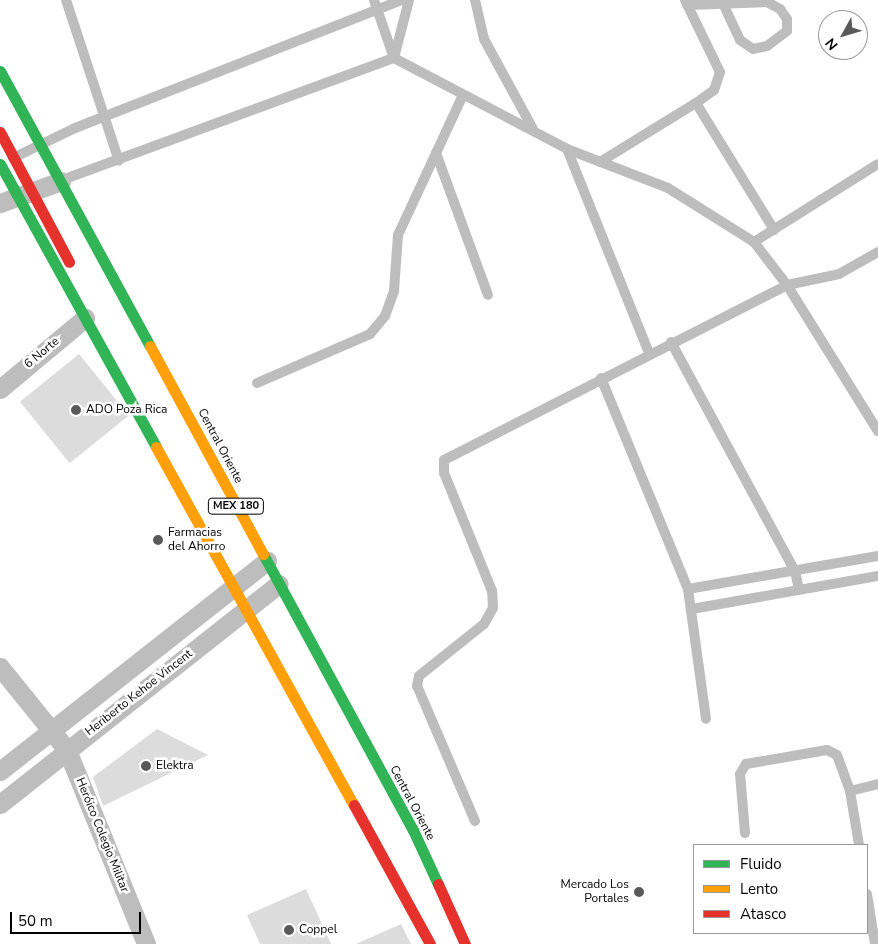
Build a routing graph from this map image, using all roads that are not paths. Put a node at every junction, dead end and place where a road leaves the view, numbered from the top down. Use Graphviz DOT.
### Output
graph roads {
  1 [pos="66,0"];
  2 [pos="374,0"];
  3 [pos="401,0"];
  4 [pos="409,0"];
  5 [pos="475,0"];
  6 [pos="686,2"];
  7 [pos="723,4"];
  8 [pos="378,10"];
  9 [pos="394,58"];
  10 [pos="0,71"];
  11 [pos="0,95"];
  12 [pos="462,97"];
  13 [pos="696,103"];
  14 [pos="104,118"];
  15 [pos="533,129"];
  16 [pos="0,132"];
  17 [pos="40,145"];
  18 [pos="567,149"];
  19 [pos="436,153"];
  20 [pos="119,161"];
  21 [pos="600,162"];
  22 [pos="0,164"];
  23 [pos="878,164"];
  24 [pos="61,180"];
  25 [pos="8,199"];
  26 [pos="774,230"];
  27 [pos="754,242"];
  28 [pos="878,252"];
  29 [pos="787,285"];
  30 [pos="488,296"];
  31 [pos="85,318"];
  32 [pos="671,342"];
  33 [pos="649,353"];
  34 [pos="601,378"];
  35 [pos="257,382"];
  36 [pos="0,389"];
  37 [pos="878,430"];
  38 [pos="878,556"];
  39 [pos="267,561"];
  40 [pos="795,570"];
  41 [pos="878,576"];
  42 [pos="279,584"];
  43 [pos="235,586"];
  44 [pos="688,589"];
  45 [pos="799,590"];
  46 [pos="247,608"];
  47 [pos="692,609"];
  48 [pos="0,667"];
  49 [pos="706,719"];
  50 [pos="52,730"];
  51 [pos="67,750"];
  52 [pos="0,772"];
  53 [pos="878,784"];
  54 [pos="850,791"];
  55 [pos="0,804"];
  56 [pos="474,821"];
  57 [pos="744,833"];
  58 [pos="859,844"];
  59 [pos="868,900"];
  60 [pos="146,944"];
  61 [pos="430,944"];
  62 [pos="442,944"];
  63 [pos="465,944"];
  64 [pos="470,944"];
  65 [pos="875,944"];
  1 -- 14 [label="lane"];
  2 -- 8 [label="lane"];
  3 -- 8 [label="lane"];
  4 -- 9 [label="lane"];
  5 -- 15 [label="lane"];
  6 -- 7 [label="lane"];
  6 -- 13 [label="lane"];
  7 -- 7 [label="lane"];
  8 -- 9 [label="lane"];
  8 -- 14 [label="lane"];
  9 -- 12 [label="lane"];
  9 -- 20 [label="lane"];
  10 -- 17 [label="main road, Central Oriente / MEX 180"];
  11 -- 64 [label="main road"];
  12 -- 15 [label="lane"];
  12 -- 19 [label="lane"];
  13 -- 21 [label="lane"];
  13 -- 26 [label="lane"];
  14 -- 17 [label="lane"];
  14 -- 20 [label="lane"];
  15 -- 18 [label="lane"];
  16 -- 62 [label="main road"];
  17 -- 22 [label="lane"];
  17 -- 24 [label="main road, Central Oriente / MEX 180"];
  18 -- 21 [label="lane"];
  18 -- 33 [label="lane"];
  19 -- 30 [label="lane"];
  19 -- 35 [label="lane"];
  20 -- 24 [label="lane"];
  21 -- 27 [label="lane"];
  22 -- 25 [label="main road, MEX 180"];
  23 -- 26 [label="lane"];
  24 -- 25 [label="street"];
  24 -- 39 [label="main road, Central Oriente / MEX 180"];
  25 -- 31 [label="main road, MEX 180"];
  26 -- 27 [label="lane"];
  27 -- 29 [label="lane"];
  28 -- 29 [label="lane"];
  29 -- 32 [label="lane"];
  29 -- 37 [label="lane"];
  31 -- 36 [label="street, 6 Norte"];
  31 -- 43 [label="main road, MEX 180"];
  32 -- 33 [label="lane"];
  32 -- 40 [label="lane"];
  33 -- 34 [label="lane"];
  34 -- 44 [label="lane"];
  34 -- 56 [label="lane"];
  38 -- 40 [label="lane"];
  39 -- 42 [label="main road, Central Oriente / MEX 180"];
  39 -- 43 [label="street, Heriberto Kehoe Vincent"];
  40 -- 44 [label="lane"];
  40 -- 45 [label="lane"];
  41 -- 45 [label="lane"];
  42 -- 46 [label="street, Heriberto Kehoe Vincent"];
  42 -- 63 [label="main road, Central Oriente / MEX 180"];
  43 -- 46 [label="main road, MEX 180"];
  43 -- 50 [label="street, Heriberto Kehoe Vincent"];
  44 -- 47 [label="lane"];
  45 -- 47 [label="lane"];
  46 -- 51 [label="street, Heriberto Kehoe Vincent"];
  46 -- 61 [label="main road, MEX 180"];
  47 -- 49 [label="lane"];
  48 -- 50 [label="street, Heróico Colegio Militar"];
  50 -- 51 [label="street, Heróico Colegio Militar"];
  50 -- 52 [label="street, Heriberto Kehoe Vincent"];
  51 -- 55 [label="street, Heriberto Kehoe Vincent"];
  51 -- 60 [label="street, Heróico Colegio Militar"];
  53 -- 54 [label="lane"];
  54 -- 57 [label="lane"];
  54 -- 58 [label="lane"];
  59 -- 65 [label="lane"];
}
